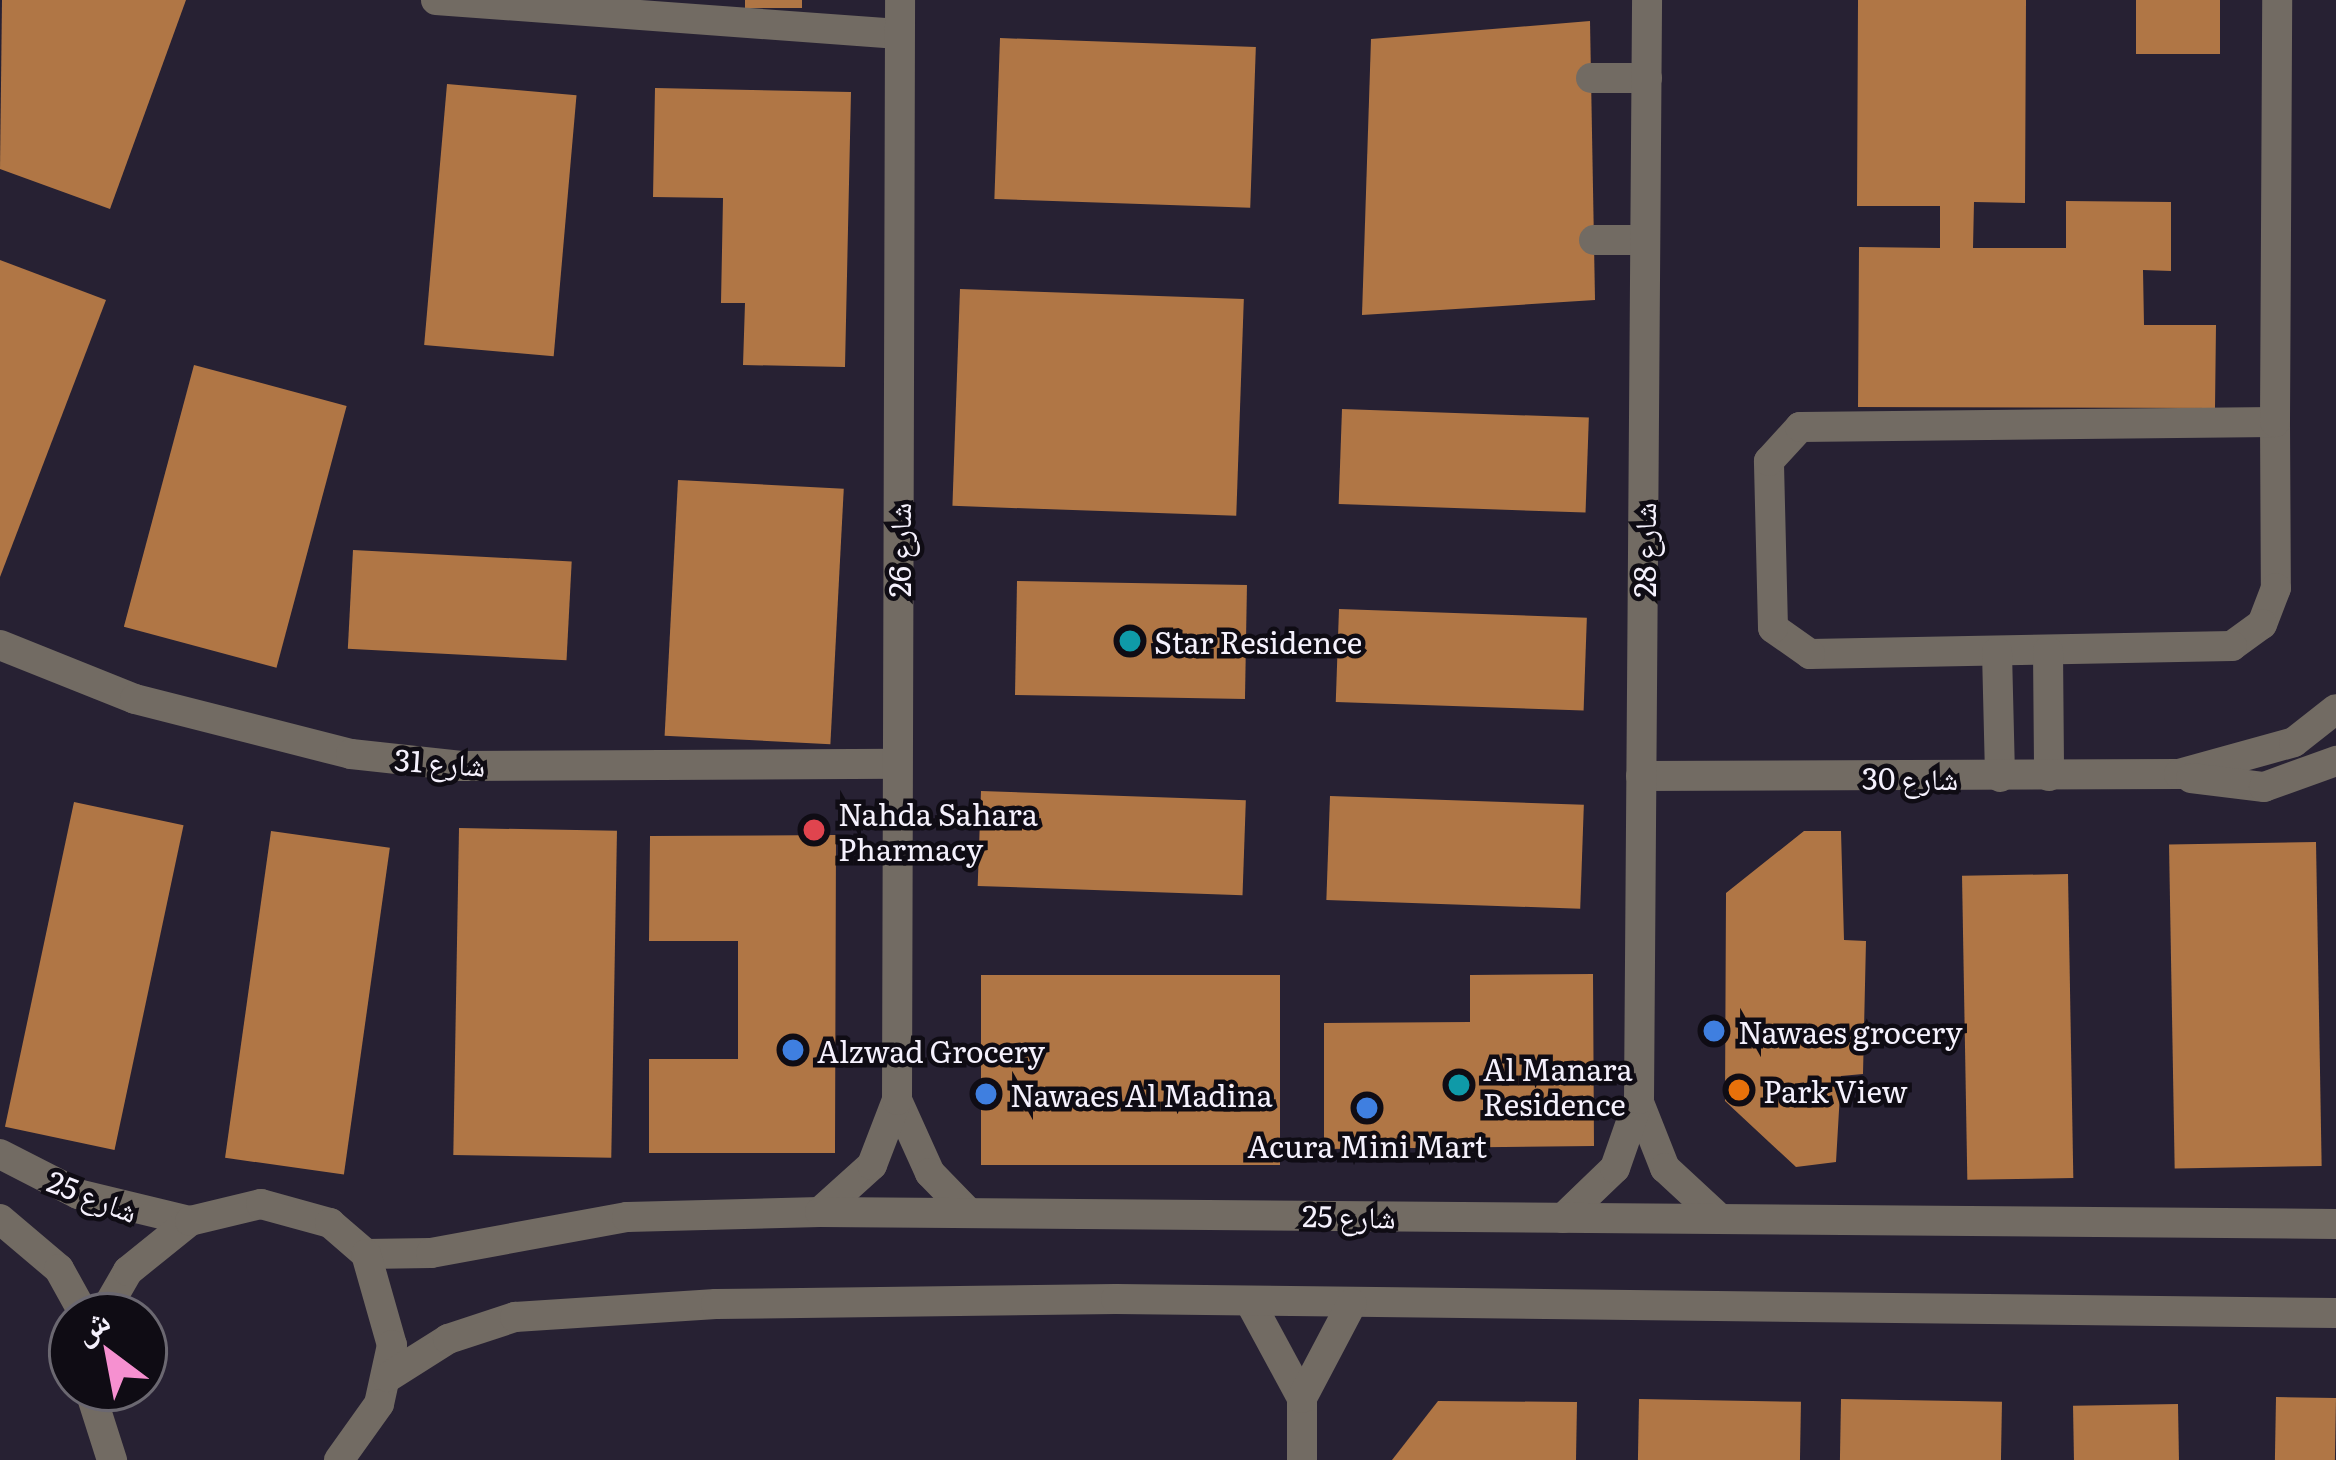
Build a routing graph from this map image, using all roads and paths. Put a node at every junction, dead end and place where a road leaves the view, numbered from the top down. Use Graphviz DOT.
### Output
graph roads {
  1 [pos="436,0"];
  2 [pos="899,0"];
  3 [pos="1647,0"];
  4 [pos="2277,0"];
  5 [pos="899,34"];
  6 [pos="1592,78"];
  7 [pos="1647,78"];
  8 [pos="1594,240"];
  9 [pos="1645,240"];
  10 [pos="2275,422"];
  11 [pos="0,645"];
  12 [pos="2048,651"];
  13 [pos="1997,652"];
  14 [pos="2336,709"];
  15 [pos="2336,761"];
  16 [pos="897,764"];
  17 [pos="2179,774"];
  18 [pos="1641,776"];
  19 [pos="2049,776"];
  20 [pos="2000,777"];
  21 [pos="897,1100"];
  22 [pos="1639,1100"];
  23 [pos="0,1154"];
  24 [pos="967,1211"];
  25 [pos="820,1212"];
  26 [pos="1563,1218"];
  27 [pos="0,1219"];
  28 [pos="1719,1219"];
  29 [pos="190,1221"];
  30 [pos="2336,1224"];
  31 [pos="366,1254"];
  32 [pos="72,1292"];
  33 [pos="118,1292"];
  34 [pos="1250,1302"];
  35 [pos="1352,1304"];
  36 [pos="2336,1313"];
  37 [pos="388,1377"];
  38 [pos="1302,1398"];
  39 [pos="90,1412"];
  40 [pos="94,1412"];
  41 [pos="90,1460"];
  42 [pos="112,1460"];
  43 [pos="339,1460"];
  44 [pos="1302,1460"];
  1 -- 5 [label="street"];
  2 -- 5 [label="street, شارع 26"];
  3 -- 7 [label="street, شارع 28"];
  4 -- 10 [label="street"];
  5 -- 16 [label="street, شارع 26"];
  6 -- 7 [label="street"];
  7 -- 9 [label="street, شارع 28"];
  8 -- 9 [label="street"];
  9 -- 18 [label="street, شارع 28"];
  10 -- 12 [label="street"];
  10 -- 13 [label="street"];
  11 -- 16 [label="street, شارع 31"];
  12 -- 13 [label="street"];
  12 -- 19 [label="street"];
  13 -- 20 [label="street"];
  14 -- 17 [label="street, شارع 30"];
  15 -- 17 [label="street, شارع 30"];
  16 -- 21 [label="street, شارع 26"];
  17 -- 19 [label="street, شارع 30"];
  18 -- 20 [label="street, شارع 30"];
  18 -- 22 [label="street, شارع 28"];
  19 -- 20 [label="street, شارع 30"];
  21 -- 24 [label="street, شارع 26"];
  21 -- 25 [label="street, شارع 26"];
  22 -- 26 [label="street, شارع 28"];
  22 -- 28 [label="street, شارع 28"];
  23 -- 29 [label="street, شارع 25"];
  24 -- 25 [label="street, شارع 25"];
  24 -- 26 [label="street, شارع 25"];
  25 -- 31 [label="street, شارع 25"];
  26 -- 28 [label="street, شارع 25"];
  27 -- 32 [label="street, شارع 25"];
  28 -- 30 [label="street, شارع 25"];
  29 -- 31 [label="street"];
  29 -- 33 [label="street"];
  31 -- 37 [label="street"];
  34 -- 35 [label="street"];
  34 -- 37 [label="street"];
  34 -- 38 [label="street"];
  35 -- 36 [label="street"];
  35 -- 38 [label="street"];
  37 -- 43 [label="street"];
  38 -- 44 [label="street"];
  39 -- 41 [label="street"];
  40 -- 42 [label="street"];
}
